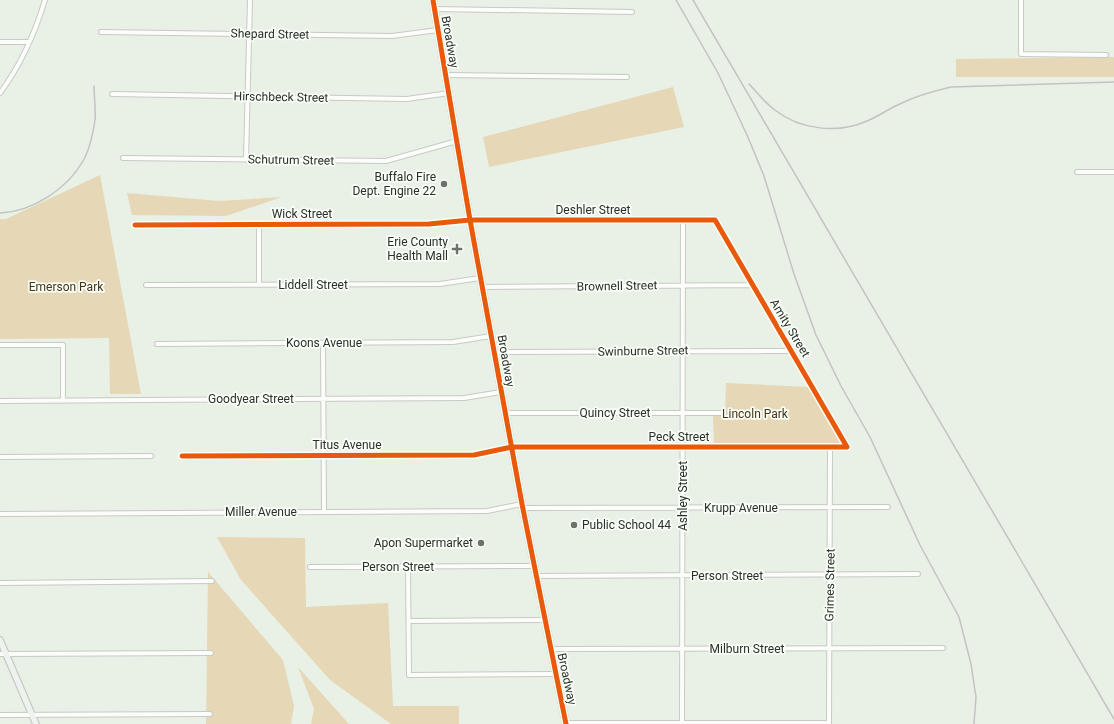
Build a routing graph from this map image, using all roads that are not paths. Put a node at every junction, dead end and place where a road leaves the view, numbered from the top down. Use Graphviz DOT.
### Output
graph roads {
  1 [pos="45,0"];
  2 [pos="250,0"];
  3 [pos="433,0"];
  4 [pos="1021,0"];
  5 [pos="434,9"];
  6 [pos="632,12"];
  7 [pos="438,30"];
  8 [pos="101,32"];
  9 [pos="249,34"];
  10 [pos="0,42"];
  11 [pos="29,42"];
  12 [pos="1106,55"];
  13 [pos="446,75"];
  14 [pos="626,77"];
  15 [pos="0,93"];
  16 [pos="449,93"];
  17 [pos="112,94"];
  18 [pos="248,96"];
  19 [pos="457,141"];
  20 [pos="123,158"];
  21 [pos="246,159"];
  22 [pos="1077,172"];
  23 [pos="1114,172"];
  24 [pos="470,220"];
  25 [pos="682,220"];
  26 [pos="715,220"];
  27 [pos="259,224"];
  28 [pos="135,226"];
  29 [pos="480,278"];
  30 [pos="146,285"];
  31 [pos="259,285"];
  32 [pos="683,285"];
  33 [pos="752,285"];
  34 [pos="482,287"];
  35 [pos="491,336"];
  36 [pos="323,343"];
  37 [pos="157,344"];
  38 [pos="0,345"];
  39 [pos="683,351"];
  40 [pos="792,351"];
  41 [pos="494,352"];
  42 [pos="502,392"];
  43 [pos="323,399"];
  44 [pos="0,401"];
  45 [pos="63,401"];
  46 [pos="505,413"];
  47 [pos="683,413"];
  48 [pos="724,413"];
  49 [pos="847,446"];
  50 [pos="512,447"];
  51 [pos="683,447"];
  52 [pos="830,447"];
  53 [pos="324,455"];
  54 [pos="151,456"];
  55 [pos="182,456"];
  56 [pos="0,457"];
  57 [pos="522,506"];
  58 [pos="888,507"];
  59 [pos="683,508"];
  60 [pos="831,508"];
  61 [pos="324,512"];
  62 [pos="0,514"];
  63 [pos="533,566"];
  64 [pos="310,567"];
  65 [pos="408,567"];
  66 [pos="918,574"];
  67 [pos="830,575"];
  68 [pos="535,576"];
  69 [pos="683,576"];
  70 [pos="212,581"];
  71 [pos="0,583"];
  72 [pos="544,620"];
  73 [pos="408,621"];
  74 [pos="0,640"];
  75 [pos="943,648"];
  76 [pos="550,649"];
  77 [pos="683,650"];
  78 [pos="829,650"];
  79 [pos="211,653"];
  80 [pos="3,654"];
  81 [pos="556,674"];
  82 [pos="210,714"];
  83 [pos="0,715"];
  84 [pos="33,715"];
  85 [pos="36,724"];
  86 [pos="566,724"];
  87 [pos="682,724"];
  88 [pos="829,724"];
  1 -- 11 [label="street"];
  2 -- 9 [label="street"];
  3 -- 5 [label="main road, Broadway"];
  4 -- 12 [label="street"];
  5 -- 6 [label="street"];
  5 -- 7 [label="main road, Broadway"];
  7 -- 9 [label="street, Shepard Street"];
  7 -- 13 [label="main road, Broadway"];
  8 -- 9 [label="street, Shepard Street"];
  9 -- 18 [label="street"];
  10 -- 11 [label="street"];
  11 -- 15 [label="street"];
  13 -- 14 [label="street"];
  13 -- 16 [label="main road, Broadway"];
  16 -- 18 [label="street, Hirschbeck Street"];
  16 -- 19 [label="main road, Broadway"];
  17 -- 18 [label="street, Hirschbeck Street"];
  18 -- 21 [label="street"];
  19 -- 21 [label="street, Schutrum Street"];
  19 -- 24 [label="main road, Broadway"];
  20 -- 21 [label="street, Schutrum Street"];
  22 -- 23 [label="street"];
  24 -- 25 [label="street, Deshler Street"];
  24 -- 27 [label="street, Wick Street"];
  24 -- 29 [label="main road, Broadway"];
  25 -- 26 [label="street, Deshler Street"];
  25 -- 32 [label="street, Ashley Street"];
  26 -- 33 [label="street, Amity Street"];
  27 -- 28 [label="street, Wick Street"];
  27 -- 31 [label="street"];
  29 -- 31 [label="street, Liddell Street"];
  29 -- 34 [label="main road, Broadway"];
  30 -- 31 [label="street, Liddell Street"];
  32 -- 33 [label="street, Brownell Street"];
  32 -- 34 [label="street, Brownell Street"];
  32 -- 39 [label="street, Ashley Street"];
  33 -- 40 [label="street, Amity Street"];
  34 -- 35 [label="main road, Broadway"];
  35 -- 36 [label="street, Koons Avenue"];
  35 -- 41 [label="main road, Broadway"];
  36 -- 37 [label="street, Koons Avenue"];
  36 -- 43 [label="street"];
  38 -- 45 [label="street"];
  39 -- 40 [label="street, Swinburne Street"];
  39 -- 41 [label="street, Swinburne Street"];
  39 -- 47 [label="street, Ashley Street"];
  40 -- 49 [label="street, Amity Street"];
  41 -- 42 [label="main road, Broadway"];
  42 -- 43 [label="street, Goodyear Street"];
  42 -- 46 [label="main road, Broadway"];
  43 -- 45 [label="street, Goodyear Street"];
  43 -- 53 [label="street"];
  44 -- 45 [label="street, Goodyear Street"];
  46 -- 47 [label="street, Quincy Street"];
  46 -- 50 [label="main road, Broadway"];
  47 -- 48 [label="street, Quincy Street"];
  47 -- 51 [label="street, Ashley Street"];
  49 -- 52 [label="street, Peck Street"];
  50 -- 51 [label="street, Peck Street"];
  50 -- 53 [label="street, Titus Avenue"];
  50 -- 57 [label="main road, Broadway"];
  51 -- 52 [label="street, Peck Street"];
  51 -- 59 [label="street, Ashley Street"];
  52 -- 60 [label="street, Grimes Street"];
  53 -- 55 [label="street, Titus Avenue"];
  53 -- 61 [label="street"];
  54 -- 56 [label="street"];
  57 -- 59 [label="street, Krupp Avenue"];
  57 -- 61 [label="street, Miller Avenue"];
  57 -- 63 [label="main road, Broadway"];
  58 -- 60 [label="street, Krupp Avenue"];
  59 -- 60 [label="street, Krupp Avenue"];
  59 -- 69 [label="street, Ashley Street"];
  60 -- 67 [label="street, Grimes Street"];
  61 -- 62 [label="street, Miller Avenue"];
  63 -- 65 [label="street, Person Street"];
  63 -- 68 [label="main road, Broadway"];
  64 -- 65 [label="street, Person Street"];
  65 -- 73 [label="street"];
  66 -- 67 [label="street, Person Street"];
  67 -- 69 [label="street, Person Street"];
  67 -- 78 [label="street, Grimes Street"];
  68 -- 69 [label="street, Person Street"];
  68 -- 72 [label="main road, Broadway"];
  69 -- 77 [label="street, Ashley Street"];
  70 -- 71 [label="street"];
  72 -- 73 [label="street"];
  72 -- 76 [label="main road, Broadway"];
  73 -- 81 [label="street"];
  74 -- 80 [label="street"];
  75 -- 78 [label="street, Milburn Street"];
  76 -- 77 [label="street, Milburn Street"];
  76 -- 81 [label="main road, Broadway"];
  77 -- 78 [label="street, Milburn Street"];
  77 -- 87 [label="street, Ashley Street"];
  78 -- 88 [label="street, Grimes Street"];
  79 -- 80 [label="street"];
  80 -- 84 [label="street"];
  81 -- 86 [label="main road, Broadway"];
  82 -- 84 [label="street"];
  83 -- 84 [label="street"];
  84 -- 85 [label="street"];
  86 -- 87 [label="street"];
  87 -- 88 [label="street"];
}
